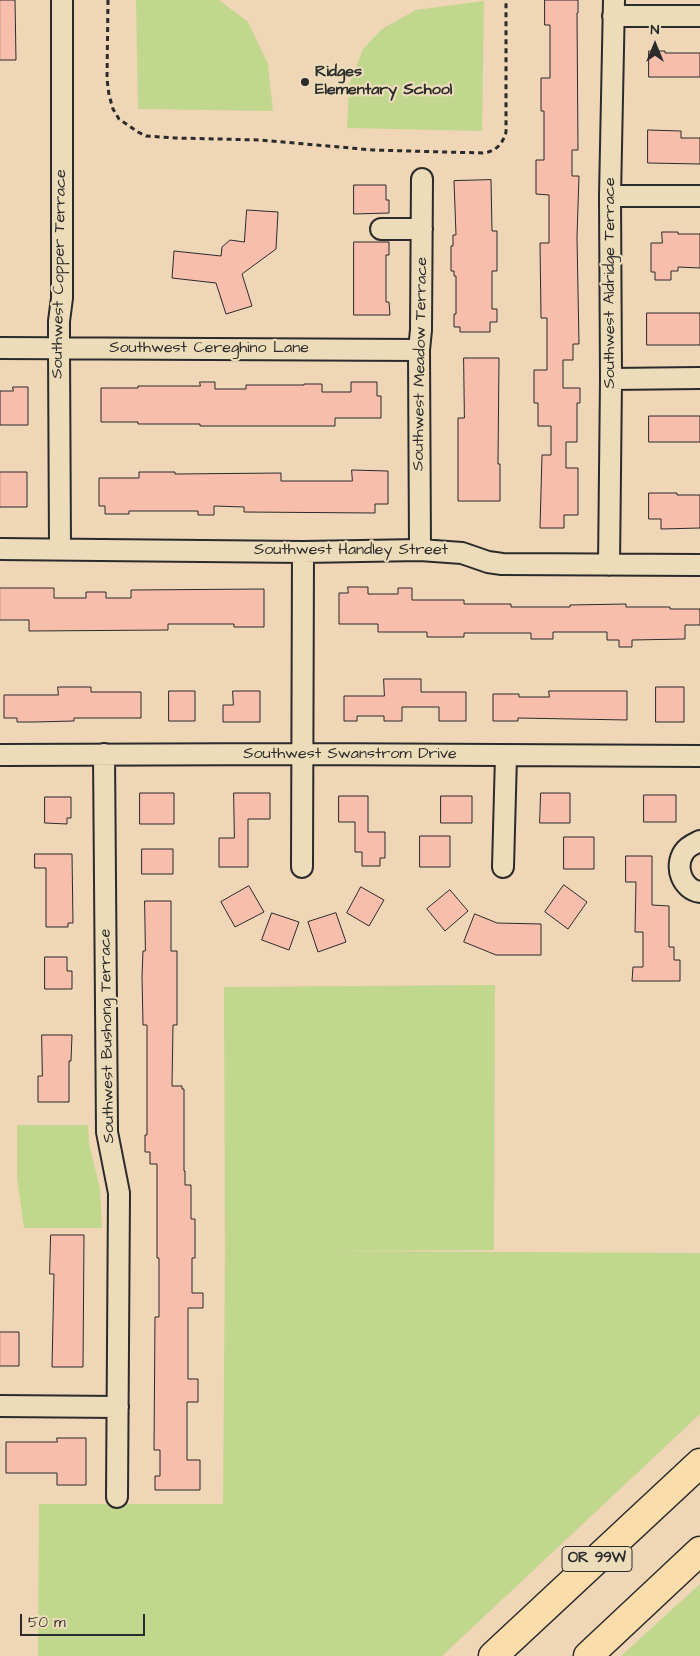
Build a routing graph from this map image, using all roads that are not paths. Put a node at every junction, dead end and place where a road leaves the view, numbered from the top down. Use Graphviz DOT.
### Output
graph roads {
  1 [pos="62,0"];
  2 [pos="614,8"];
  3 [pos="700,16"];
  4 [pos="422,179"];
  5 [pos="610,196"];
  6 [pos="700,196"];
  7 [pos="381,229"];
  8 [pos="422,229"];
  9 [pos="0,348"];
  10 [pos="59,348"];
  11 [pos="419,350"];
  12 [pos="611,378"];
  13 [pos="700,378"];
  14 [pos="60,548"];
  15 [pos="0,549"];
  16 [pos="420,550"];
  17 [pos="303,552"];
  18 [pos="609,565"];
  19 [pos="700,565"];
  20 [pos="104,754"];
  21 [pos="302,754"];
  22 [pos="0,755"];
  23 [pos="506,756"];
  24 [pos="700,756"];
  25 [pos="700,841"];
  26 [pos="302,867"];
  27 [pos="503,867"];
  28 [pos="700,892"];
  29 [pos="0,1406"];
  30 [pos="118,1407"];
  31 [pos="700,1463"];
  32 [pos="117,1497"];
  33 [pos="700,1551"];
  34 [pos="493,1656"];
  35 [pos="588,1656"];
  1 -- 10 [label="street, Southwest Copper Terrace"];
  2 -- 3 [label="street"];
  2 -- 5 [label="street, Southwest Aldridge Terrace"];
  4 -- 8 [label="street, Southwest Meadow Terrace"];
  5 -- 6 [label="street"];
  5 -- 12 [label="street, Southwest Aldridge Terrace"];
  7 -- 8 [label="street"];
  8 -- 11 [label="street, Southwest Meadow Terrace"];
  9 -- 10 [label="street, Southwest Cereghino Lane"];
  10 -- 11 [label="street, Southwest Cereghino Lane"];
  10 -- 14 [label="street, Southwest Copper Terrace"];
  11 -- 16 [label="street, Southwest Meadow Terrace"];
  12 -- 13 [label="street"];
  12 -- 18 [label="street, Southwest Aldridge Terrace"];
  14 -- 15 [label="street, Southwest Handley Street"];
  14 -- 17 [label="street, Southwest Handley Street"];
  16 -- 17 [label="street, Southwest Handley Street"];
  16 -- 18 [label="street, Southwest Handley Street"];
  17 -- 21 [label="street"];
  18 -- 19 [label="street, Southwest Handley Street"];
  20 -- 21 [label="street, Southwest Swanstrom Drive"];
  20 -- 22 [label="street, Southwest Swanstrom Drive"];
  20 -- 30 [label="street, Southwest Bushong Terrace"];
  21 -- 23 [label="street, Southwest Swanstrom Drive"];
  21 -- 26 [label="street"];
  23 -- 24 [label="street, Southwest Swanstrom Drive"];
  23 -- 27 [label="street"];
  25 -- 28 [label="street"];
  29 -- 30 [label="street"];
  30 -- 32 [label="street, Southwest Bushong Terrace"];
  31 -- 34 [label="highway, OR 99W"];
  33 -- 35 [label="highway"];
}
